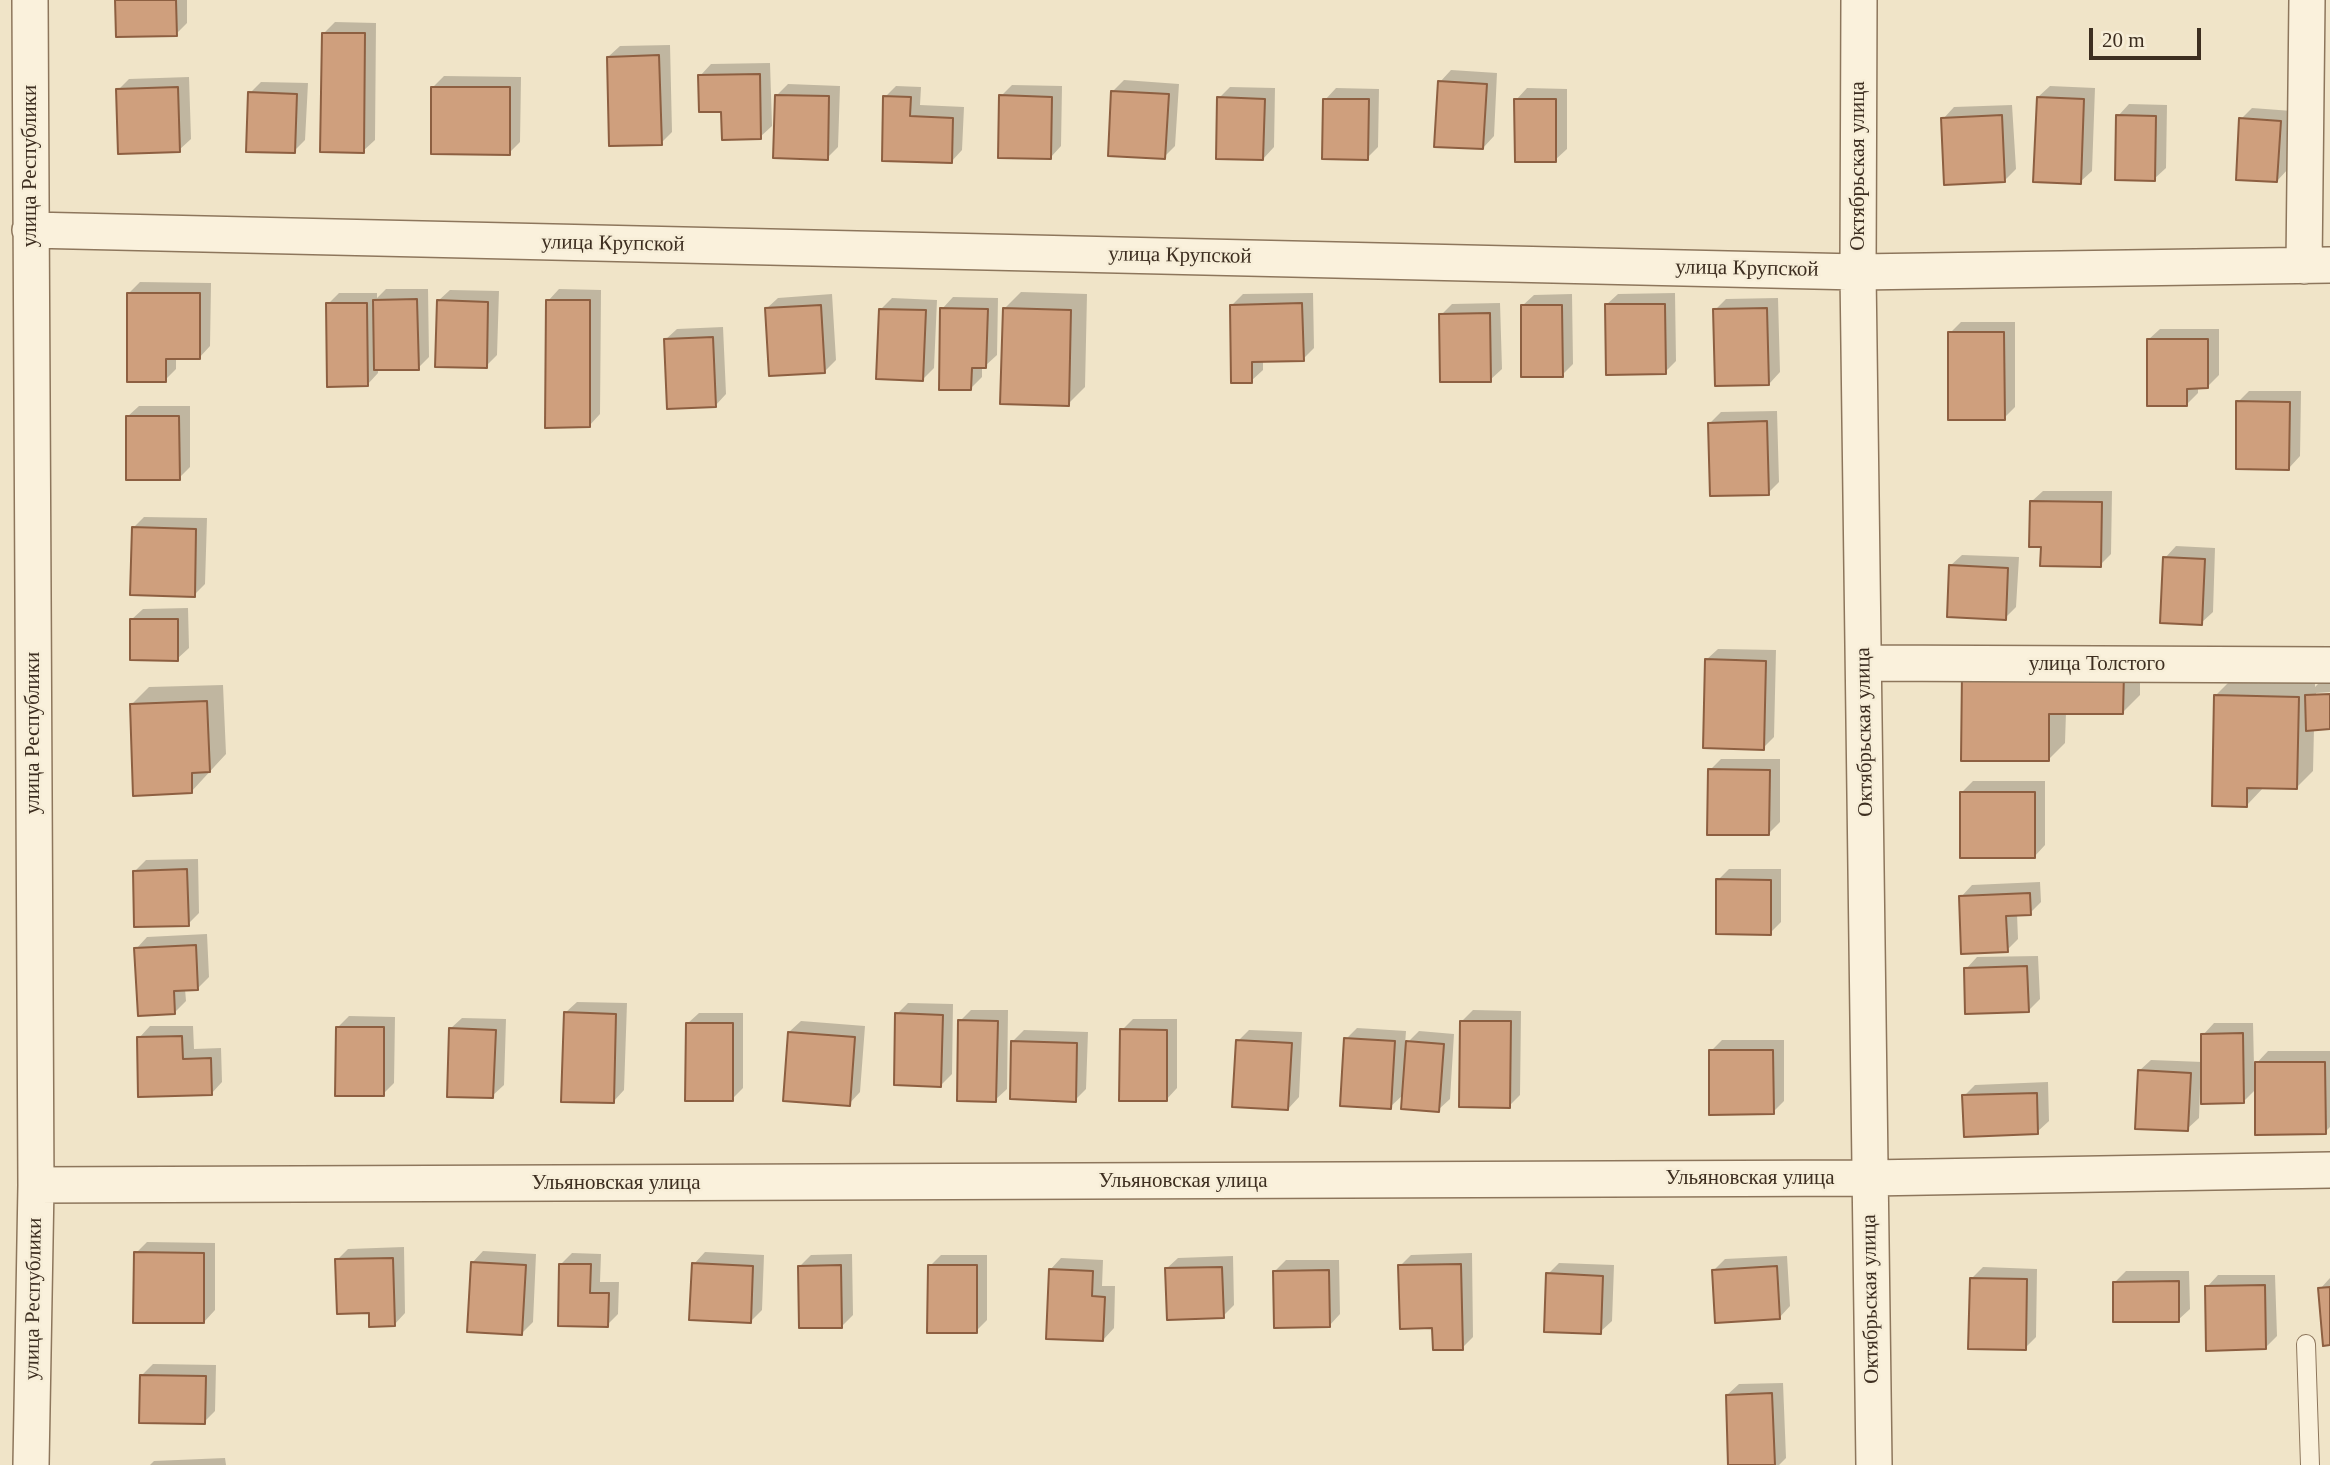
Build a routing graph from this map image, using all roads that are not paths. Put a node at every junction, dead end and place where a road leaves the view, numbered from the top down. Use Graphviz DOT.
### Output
graph roads {
  1 [pos="30,0"];
  2 [pos="1859,0"];
  3 [pos="2307,0"];
  4 [pos="30,230"];
  5 [pos="2317,266"];
  6 [pos="1857,272"];
  7 [pos="1864,663"];
  8 [pos="2330,665"];
  9 [pos="2330,1170"];
  10 [pos="1870,1178"];
  11 [pos="36,1185"];
  12 [pos="2306,1344"];
  13 [pos="31,1465"];
  14 [pos="1874,1465"];
  15 [pos="2310,1465"];
  1 -- 4 [label="street, улица Республики"];
  2 -- 6 [label="street, Октябрьская улица"];
  3 -- 5 [label="street"];
  4 -- 6 [label="street, улица Крупской"];
  4 -- 11 [label="street, улица Республики"];
  5 -- 6 [label="street, улица Крупской"];
  6 -- 7 [label="street, Октябрьская улица"];
  7 -- 8 [label="street, улица Толстого"];
  7 -- 10 [label="street, Октябрьская улица"];
  9 -- 10 [label="street, Ульяновская улица"];
  10 -- 11 [label="street, Ульяновская улица"];
  10 -- 14 [label="street, Октябрьская улица"];
  11 -- 13 [label="street, улица Республики"];
  12 -- 15 [label="lane"];
}
